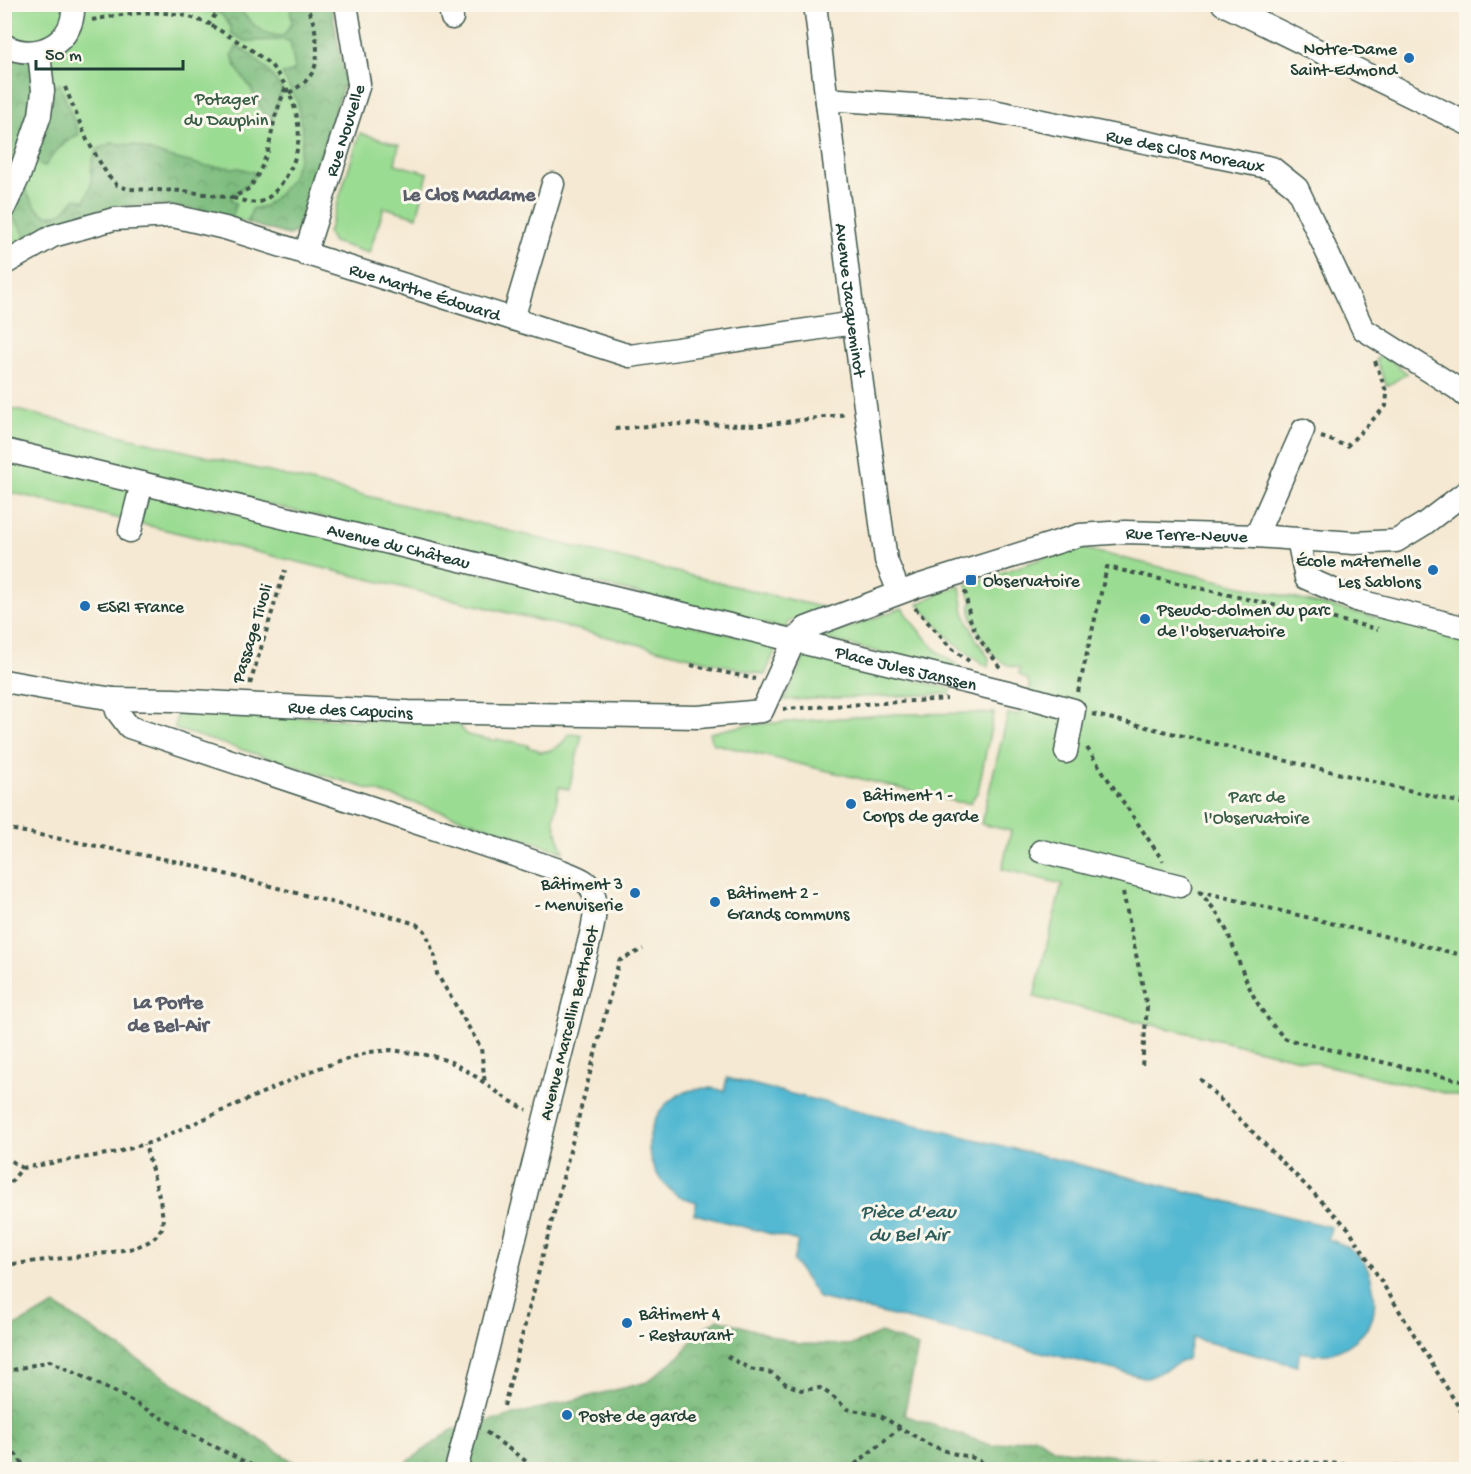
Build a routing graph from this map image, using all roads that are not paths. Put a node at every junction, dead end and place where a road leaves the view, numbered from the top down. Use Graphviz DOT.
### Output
graph roads {
  1 [pos="346,4"];
  2 [pos="815,4"];
  3 [pos="1223,4"];
  4 [pos="72,14"];
  5 [pos="4,45"];
  6 [pos="39,52"];
  7 [pos="827,101"];
  8 [pos="1467,123"];
  9 [pos="12,173"];
  10 [pos="553,184"];
  11 [pos="4,208"];
  12 [pos="305,254"];
  13 [pos="4,264"];
  14 [pos="513,319"];
  15 [pos="854,323"];
  16 [pos="1467,396"];
  17 [pos="1304,430"];
  18 [pos="4,450"];
  19 [pos="142,483"];
  20 [pos="1467,492"];
  21 [pos="130,531"];
  22 [pos="1256,536"];
  23 [pos="1298,539"];
  24 [pos="899,592"];
  25 [pos="1467,628"];
  26 [pos="794,641"];
  27 [pos="4,681"];
  28 [pos="114,699"];
  29 [pos="698,717"];
  30 [pos="1076,749"];
  31 [pos="1041,850"];
  32 [pos="1189,888"];
  33 [pos="456,1470"];
  1 -- 12 [label="street, Rue Nouvelle"];
  2 -- 7 [label="street, Avenue Jacqueminot"];
  3 -- 8 [label="street"];
  4 -- 6 [label="street"];
  5 -- 6 [label="street"];
  6 -- 9 [label="street"];
  7 -- 15 [label="street, Avenue Jacqueminot"];
  7 -- 16 [label="street, Rue des Clos Moreaux"];
  9 -- 11 [label="street"];
  10 -- 14 [label="street"];
  12 -- 13 [label="street, Rue Marthe Édouard"];
  12 -- 14 [label="street, Rue Marthe Édouard"];
  14 -- 15 [label="street, Rue Marthe Édouard"];
  15 -- 24 [label="street, Avenue Jacqueminot"];
  17 -- 22 [label="street"];
  18 -- 19 [label="street, Avenue du Château"];
  19 -- 21 [label="street"];
  19 -- 26 [label="street, Avenue du Château"];
  20 -- 23 [label="street, Rue Terre-Neuve"];
  22 -- 23 [label="street, Rue Terre-Neuve"];
  22 -- 24 [label="street, Rue Terre-Neuve"];
  23 -- 25 [label="street"];
  24 -- 26 [label="street, Place Jules Janssen"];
  26 -- 29 [label="street, Place Jules Janssen"];
  26 -- 30 [label="street, Place Jules Janssen"];
  27 -- 28 [label="street, Rue des Capucins"];
  28 -- 29 [label="street, Rue des Capucins"];
  28 -- 33 [label="street, Avenue Marcellin Berthelot"];
  31 -- 32 [label="street"];
}
